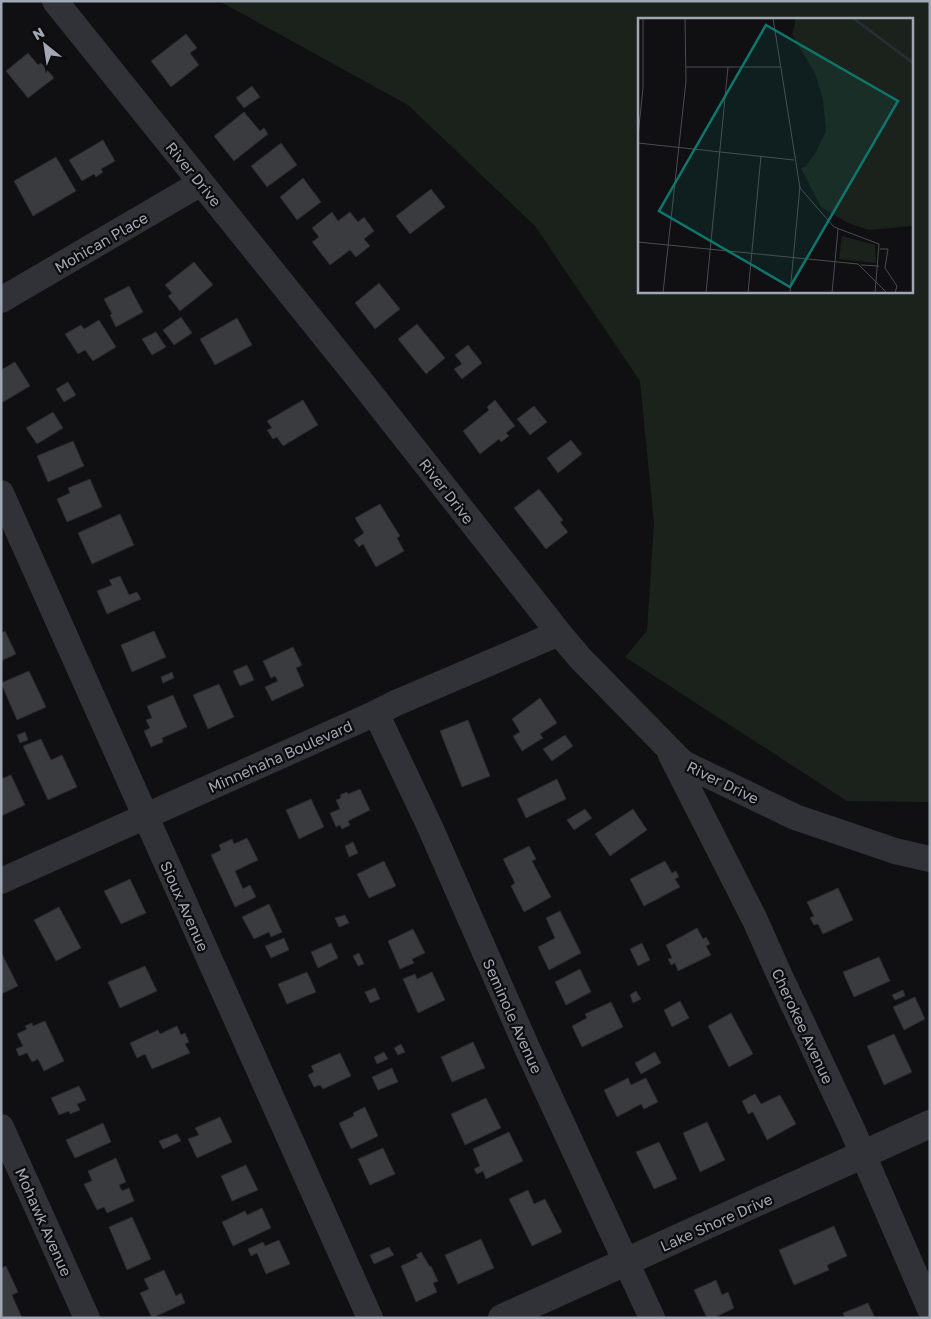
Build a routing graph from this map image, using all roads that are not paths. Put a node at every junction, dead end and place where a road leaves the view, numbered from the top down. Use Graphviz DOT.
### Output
graph roads {
  1 [pos="56,1"];
  2 [pos="201,183"];
  3 [pos="1,300"];
  4 [pos="1,493"];
  5 [pos="559,633"];
  6 [pos="376,713"];
  7 [pos="667,748"];
  8 [pos="146,817"];
  9 [pos="930,859"];
  10 [pos="1,881"];
  11 [pos="930,1124"];
  12 [pos="1,1127"];
  13 [pos="863,1155"];
  14 [pos="627,1262"];
  15 [pos="930,1308"];
  16 [pos="87,1318"];
  17 [pos="370,1318"];
  18 [pos="502,1318"];
  19 [pos="652,1318"];
  1 -- 2 [label="street, River Drive"];
  2 -- 3 [label="street, Mohican Place"];
  2 -- 5 [label="street, River Drive"];
  4 -- 8 [label="street, Sioux Avenue"];
  5 -- 6 [label="street, Minnehaha Boulevard"];
  5 -- 7 [label="street, River Drive"];
  6 -- 8 [label="street, Minnehaha Boulevard"];
  6 -- 14 [label="street, Seminole Avenue"];
  7 -- 9 [label="street, River Drive"];
  7 -- 13 [label="street, Cherokee Avenue"];
  8 -- 10 [label="street, Minnehaha Boulevard"];
  8 -- 17 [label="street, Sioux Avenue"];
  11 -- 13 [label="street, Lake Shore Drive"];
  12 -- 16 [label="street, Mohawk Avenue"];
  13 -- 14 [label="street, Lake Shore Drive"];
  13 -- 15 [label="street, Cherokee Avenue"];
  14 -- 18 [label="street, Lake Shore Drive"];
  14 -- 19 [label="street, Seminole Avenue"];
}
